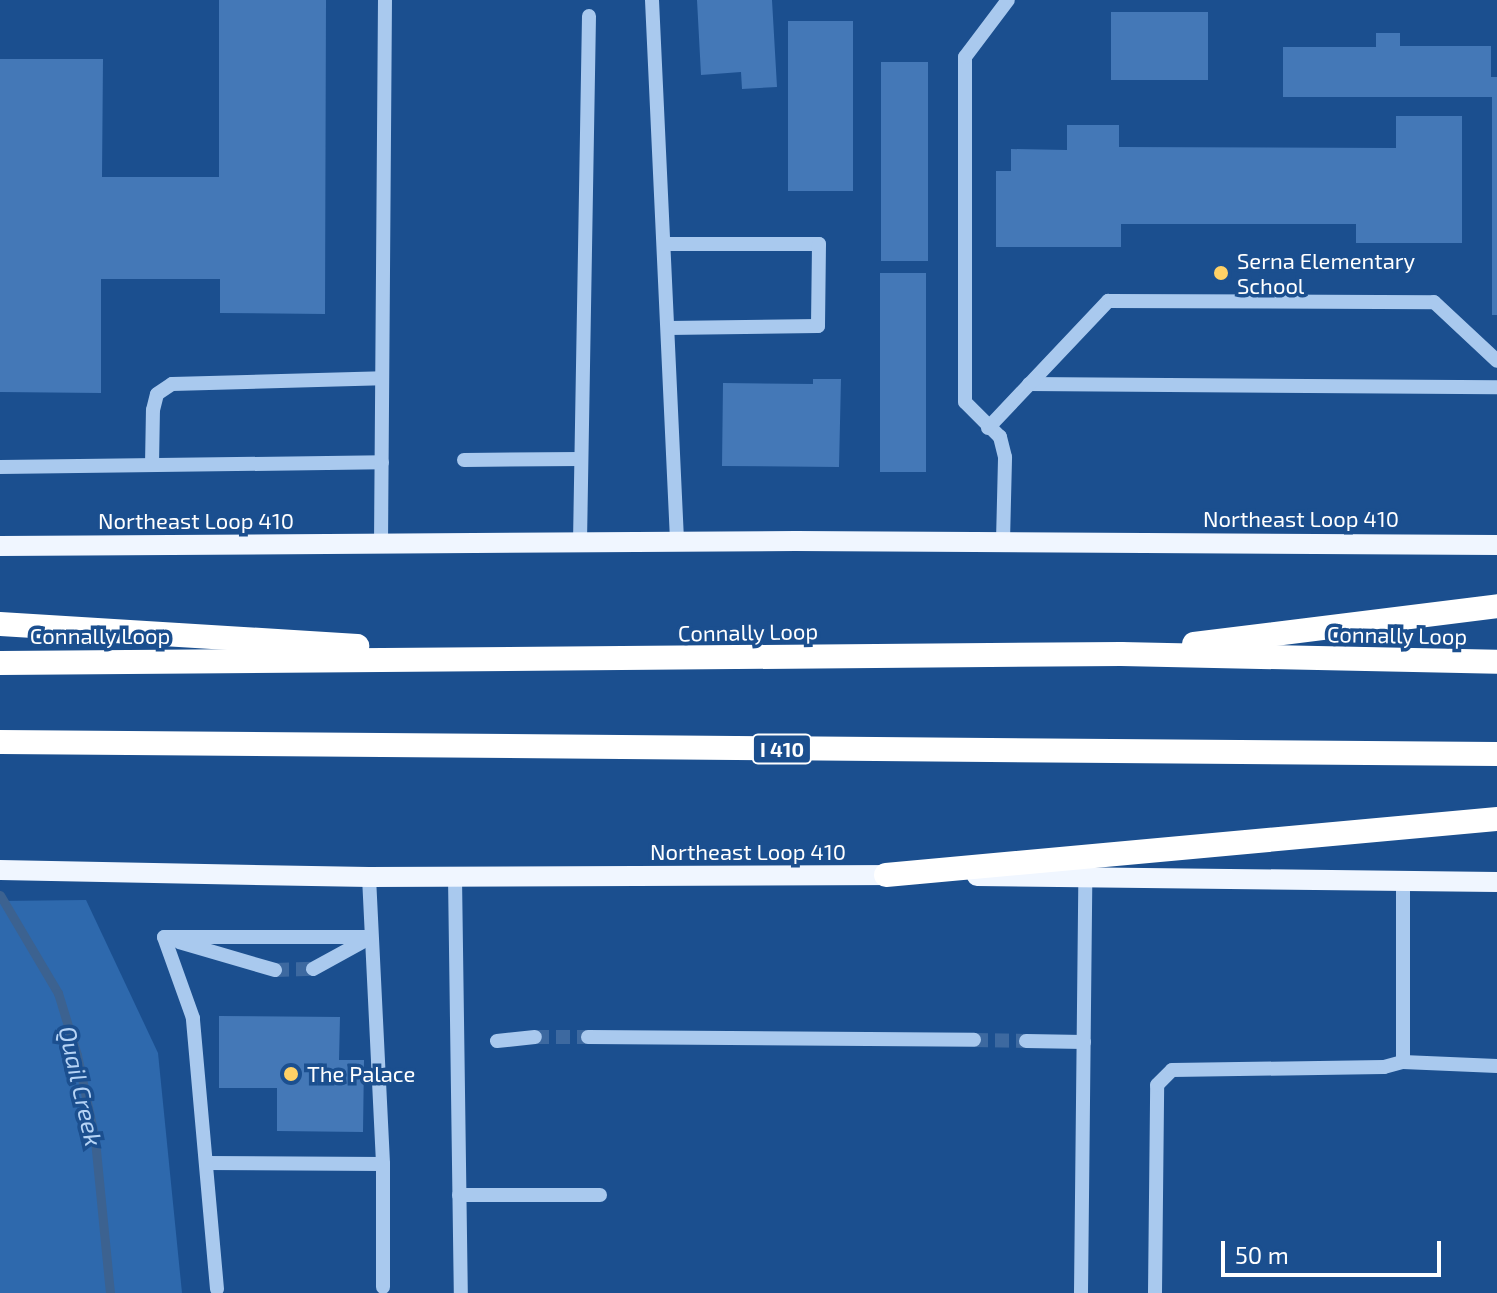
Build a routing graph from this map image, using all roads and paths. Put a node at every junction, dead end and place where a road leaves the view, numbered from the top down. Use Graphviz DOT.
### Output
graph roads {
  1 [pos="385,0"];
  2 [pos="652,0"];
  3 [pos="1008,0"];
  4 [pos="589,16"];
  5 [pos="664,244"];
  6 [pos="668,328"];
  7 [pos="1497,361"];
  8 [pos="382,378"];
  9 [pos="1029,384"];
  10 [pos="1497,387"];
  11 [pos="988,428"];
  12 [pos="581,459"];
  13 [pos="464,460"];
  14 [pos="382,462"];
  15 [pos="152,465"];
  16 [pos="0,467"];
  17 [pos="677,541"];
  18 [pos="1003,541"];
  19 [pos="580,542"];
  20 [pos="381,544"];
  21 [pos="1497,545"];
  22 [pos="0,546"];
  23 [pos="1497,606"];
  24 [pos="0,624"];
  25 [pos="1121,654"];
  26 [pos="574,659"];
  27 [pos="1497,662"];
  28 [pos="0,663"];
  29 [pos="0,742"];
  30 [pos="1497,754"];
  31 [pos="1497,819"];
  32 [pos="0,870"];
  33 [pos="886,875"];
  34 [pos="369,877"];
  35 [pos="455,877"];
  36 [pos="1085,877"];
  37 [pos="1403,881"];
  38 [pos="1497,882"];
  39 [pos="164,937"];
  40 [pos="370,937"];
  41 [pos="313,969"];
  42 [pos="275,970"];
  43 [pos="535,1037"];
  44 [pos="588,1037"];
  45 [pos="974,1040"];
  46 [pos="497,1041"];
  47 [pos="1026,1041"];
  48 [pos="1084,1042"];
  49 [pos="1403,1062"];
  50 [pos="1497,1066"];
  51 [pos="206,1163"];
  52 [pos="383,1164"];
  53 [pos="459,1195"];
  54 [pos="600,1195"];
  55 [pos="383,1287"];
  56 [pos="217,1289"];
  57 [pos="461,1293"];
  58 [pos="1081,1293"];
  59 [pos="1155,1293"];
  1 -- 8 [label="street"];
  2 -- 5 [label="street"];
  3 -- 11 [label="street"];
  4 -- 12 [label="street"];
  5 -- 6 [label="street"];
  5 -- 6 [label="street"];
  6 -- 17 [label="street"];
  7 -- 9 [label="street"];
  8 -- 14 [label="street"];
  8 -- 15 [label="street"];
  9 -- 10 [label="street"];
  9 -- 11 [label="street"];
  11 -- 18 [label="street"];
  12 -- 13 [label="street"];
  12 -- 19 [label="street"];
  14 -- 15 [label="street"];
  14 -- 20 [label="street"];
  15 -- 16 [label="street"];
  17 -- 18 [label="main road, Northeast Loop 410"];
  17 -- 19 [label="main road, Northeast Loop 410"];
  18 -- 21 [label="main road, Northeast Loop 410"];
  19 -- 20 [label="main road, Northeast Loop 410"];
  20 -- 22 [label="main road, Northeast Loop 410"];
  23 -- 25 [label="highway"];
  24 -- 26 [label="highway"];
  25 -- 26 [label="highway, Connally Loop"];
  25 -- 27 [label="highway, Connally Loop"];
  26 -- 28 [label="highway, Connally Loop"];
  29 -- 30 [label="highway, I 410"];
  31 -- 33 [label="highway"];
  32 -- 34 [label="main road, Northeast Loop 410"];
  33 -- 35 [label="main road, Northeast Loop 410"];
  33 -- 36 [label="main road, Northeast Loop 410"];
  34 -- 35 [label="main road, Northeast Loop 410"];
  34 -- 40 [label="street"];
  35 -- 53 [label="street"];
  36 -- 37 [label="main road, Northeast Loop 410"];
  36 -- 48 [label="street"];
  37 -- 38 [label="main road, Northeast Loop 410"];
  37 -- 49 [label="street"];
  39 -- 40 [label="street"];
  39 -- 42 [label="street"];
  39 -- 51 [label="street"];
  40 -- 41 [label="street"];
  40 -- 52 [label="street"];
  43 -- 46 [label="street"];
  44 -- 45 [label="street"];
  47 -- 48 [label="street"];
  48 -- 58 [label="street"];
  49 -- 50 [label="street"];
  49 -- 59 [label="street"];
  51 -- 52 [label="street"];
  51 -- 56 [label="street"];
  52 -- 55 [label="street"];
  53 -- 54 [label="street"];
  53 -- 57 [label="street"];
}
